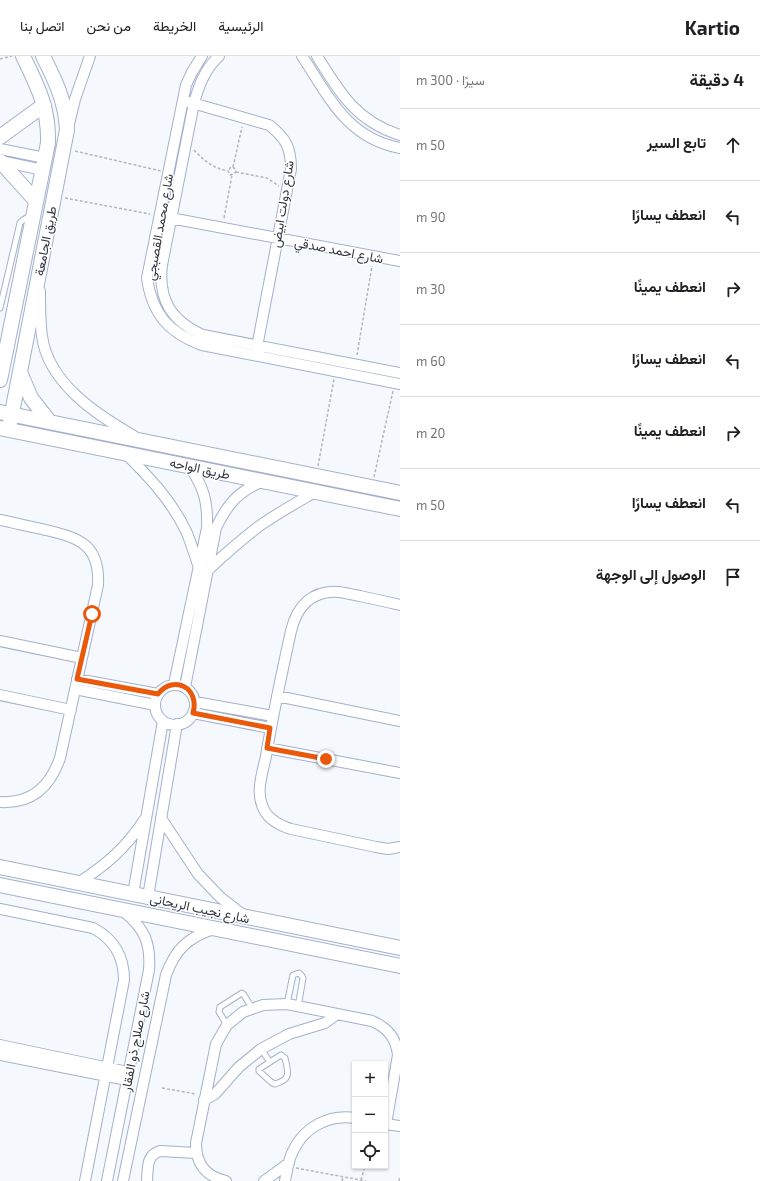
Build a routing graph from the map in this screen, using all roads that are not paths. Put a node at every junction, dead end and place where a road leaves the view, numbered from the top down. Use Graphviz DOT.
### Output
graph roads {
  1 [pos="23,56"];
  2 [pos="44,56"];
  3 [pos="90,56"];
  4 [pos="202,56"];
  5 [pos="219,56"];
  6 [pos="302,56"];
  7 [pos="316,56"];
  8 [pos="183,100"];
  9 [pos="194,103"];
  10 [pos="44,105"];
  11 [pos="67,130"];
  12 [pos="400,135"];
  13 [pos="0,137"];
  14 [pos="400,148"];
  15 [pos="0,149"];
  16 [pos="0,161"];
  17 [pos="44,164"];
  18 [pos="35,207"];
  19 [pos="160,216"];
  20 [pos="171,218"];
  21 [pos="277,238"];
  22 [pos="400,262"];
  23 [pos="39,275"];
  24 [pos="0,308"];
  25 [pos="4,344"];
  26 [pos="256,351"];
  27 [pos="20,371"];
  28 [pos="1,373"];
  29 [pos="400,373"];
  30 [pos="397,384"];
  31 [pos="6,413"];
  32 [pos="49,422"];
  33 [pos="4,428"];
  34 [pos="141,440"];
  35 [pos="125,453"];
  36 [pos="189,466"];
  37 [pos="263,481"];
  38 [pos="315,492"];
  39 [pos="400,493"];
  40 [pos="400,509"];
  41 [pos="0,520"];
  42 [pos="198,565"];
  43 [pos="209,569"];
  44 [pos="400,605"];
  45 [pos="0,641"];
  46 [pos="82,658"];
  47 [pos="76,684"];
  48 [pos="174,684"];
  49 [pos="185,687"];
  50 [pos="158,694"];
  51 [pos="0,695"];
  52 [pos="277,696"];
  53 [pos="195,702"];
  54 [pos="155,705"];
  55 [pos="71,710"];
  56 [pos="193,713"];
  57 [pos="272,716"];
  58 [pos="163,721"];
  59 [pos="400,721"];
  60 [pos="177,724"];
  61 [pos="270,728"];
  62 [pos="267,748"];
  63 [pos="400,773"];
  64 [pos="0,802"];
  65 [pos="147,817"];
  66 [pos="161,818"];
  67 [pos="400,847"];
  68 [pos="0,867"];
  69 [pos="78,883"];
  70 [pos="0,885"];
  71 [pos="133,894"];
  72 [pos="148,897"];
  73 [pos="0,909"];
  74 [pos="122,910"];
  75 [pos="244,917"];
  76 [pos="294,927"];
  77 [pos="216,928"];
  78 [pos="291,943"];
  79 [pos="396,945"];
  80 [pos="400,966"];
  81 [pos="142,1003"];
  82 [pos="287,1004"];
  83 [pos="159,1006"];
  84 [pos="298,1006"];
  85 [pos="252,1008"];
  86 [pos="336,1015"];
  87 [pos="228,1025"];
  88 [pos="400,1029"];
  89 [pos="390,1032"];
  90 [pos="0,1045"];
  91 [pos="261,1049"];
  92 [pos="0,1055"];
  93 [pos="270,1062"];
  94 [pos="106,1071"];
  95 [pos="128,1076"];
  96 [pos="397,1077"];
  97 [pos="388,1095"];
  98 [pos="204,1098"];
  99 [pos="352,1118"];
  100 [pos="388,1124"];
  101 [pos="400,1126"];
  102 [pos="196,1153"];
  103 [pos="112,1156"];
  104 [pos="128,1159"];
  105 [pos="288,1165"];
  106 [pos="211,1178"];
  107 [pos="85,1181"];
  108 [pos="107,1181"];
  109 [pos="123,1181"];
  110 [pos="147,1181"];
  111 [pos="226,1181"];
  112 [pos="264,1181"];
  113 [pos="285,1181"];
  1 -- 10 [label="street, طريق الجامعة"];
  2 -- 11 [label="street, طريق الجامعة"];
  3 -- 11 [label="street"];
  4 -- 8 [label="street, شارع محمد القصبجي"];
  5 -- 9 [label="street, شارع محمد القصبجي"];
  6 -- 14 [label="street"];
  7 -- 12 [label="street"];
  8 -- 9 [label="street, شارع دولت ابيض"];
  8 -- 19 [label="street, شارع محمد القصبجي"];
  9 -- 20 [label="street, شارع محمد القصبجي"];
  9 -- 21 [label="street, شارع دولت ابيض"];
  10 -- 13 [label="street"];
  10 -- 17 [label="street, طريق الجامعة"];
  11 -- 23 [label="street, طريق الجامعة"];
  15 -- 17 [label="street"];
  16 -- 17 [label="street"];
  16 -- 18 [label="street"];
  17 -- 18 [label="street, طريق الجامعة"];
  18 -- 24 [label="lane"];
  18 -- 25 [label="street, طريق الجامعة"];
  19 -- 20 [label="street, شارع احمد صدقي"];
  19 -- 26 [label="street, شارع محمد القصبجي"];
  20 -- 21 [label="street, شارع احمد صدقي"];
  20 -- 26 [label="street, شارع محمد القصبجي"];
  21 -- 22 [label="street, شارع احمد صدقي"];
  21 -- 26 [label="street, شارع دولت ابيض"];
  23 -- 27 [label="street, طريق الجامعة"];
  23 -- 34 [label="street"];
  25 -- 28 [label="street, طريق الجامعة"];
  26 -- 29 [label="street, شارع محمد القصبجي"];
  26 -- 30 [label="street, شارع محمد القصبجي"];
  27 -- 31 [label="street, طريق الجامعة"];
  27 -- 32 [label="street"];
  31 -- 32 [label="street, طريق الواحه"];
  31 -- 33 [label="street, طريق الجامعة"];
  32 -- 34 [label="street, طريق الواحه"];
  33 -- 35 [label="street, طريق الواحه"];
  34 -- 39 [label="street, طريق الواحه"];
  35 -- 36 [label="street, طريق الواحه"];
  35 -- 42 [label="street"];
  36 -- 37 [label="street, طريق الواحه"];
  36 -- 42 [label="street"];
  37 -- 38 [label="street, طريق الواحه"];
  37 -- 43 [label="street"];
  38 -- 40 [label="street, طريق الواحه"];
  38 -- 43 [label="street"];
  41 -- 46 [label="street"];
  42 -- 48 [label="street"];
  43 -- 49 [label="street"];
  44 -- 52 [label="street"];
  45 -- 46 [label="street"];
  46 -- 47 [label="street"];
  47 -- 50 [label="street"];
  47 -- 54 [label="street"];
  47 -- 55 [label="street"];
  48 -- 49 [label="street"];
  48 -- 50 [label="street"];
  49 -- 53 [label="street"];
  50 -- 54 [label="street"];
  51 -- 55 [label="street"];
  52 -- 57 [label="street"];
  52 -- 59 [label="street"];
  53 -- 56 [label="street"];
  53 -- 57 [label="street"];
  54 -- 58 [label="street"];
  55 -- 64 [label="street"];
  56 -- 60 [label="street"];
  56 -- 61 [label="street"];
  57 -- 61 [label="street"];
  58 -- 60 [label="street"];
  58 -- 65 [label="street"];
  60 -- 66 [label="street"];
  61 -- 62 [label="street"];
  62 -- 63 [label="street"];
  62 -- 67 [label="street"];
  65 -- 69 [label="street"];
  65 -- 71 [label="street"];
  66 -- 72 [label="street"];
  66 -- 75 [label="street"];
  68 -- 69 [label="street, شارع نجيب الريحانى"];
  69 -- 71 [label="street, شارع نجيب الريحانى"];
  70 -- 74 [label="street, شارع نجيب الريحانى"];
  71 -- 72 [label="street, شارع نجيب الريحانى"];
  72 -- 75 [label="street, شارع نجيب الريحانى"];
  73 -- 94 [label="street"];
  74 -- 77 [label="street, شارع نجيب الريحانى"];
  74 -- 81 [label="street, شارع صلاح ذو الفقار"];
  75 -- 76 [label="street, شارع نجيب الريحانى"];
  76 -- 78 [label="street"];
  76 -- 79 [label="street, شارع نجيب الريحانى"];
  77 -- 78 [label="street, شارع نجيب الريحانى"];
  77 -- 83 [label="street, شارع صلاح ذو الفقار"];
  78 -- 80 [label="street, شارع نجيب الريحانى"];
  81 -- 83 [label="street"];
  81 -- 95 [label="street, شارع صلاح ذو الفقار"];
  82 -- 84 [label="street"];
  82 -- 84 [label="lane"];
  82 -- 85 [label="street"];
  83 -- 104 [label="street, شارع صلاح ذو الفقار"];
  84 -- 86 [label="street"];
  85 -- 87 [label="street"];
  85 -- 87 [label="lane"];
  86 -- 89 [label="street"];
  86 -- 91 [label="street"];
  87 -- 98 [label="street"];
  88 -- 89 [label="street"];
  89 -- 96 [label="street"];
  90 -- 94 [label="street"];
  91 -- 93 [label="lane"];
  91 -- 98 [label="street"];
  92 -- 94 [label="street"];
  93 -- 93 [label="lane"];
  94 -- 95 [label="street"];
  94 -- 107 [label="street"];
  95 -- 103 [label="street, شارع صلاح ذو الفقار"];
  96 -- 97 [label="street"];
  98 -- 102 [label="street"];
  99 -- 105 [label="street"];
  100 -- 101 [label="street"];
  102 -- 106 [label="street"];
  102 -- 110 [label="street"];
  103 -- 104 [label="street"];
  103 -- 108 [label="street, شارع صلاح ذو الفقار"];
  104 -- 109 [label="street, شارع صلاح ذو الفقار"];
  105 -- 112 [label="street"];
  105 -- 113 [label="street"];
  106 -- 111 [label="street"];
}
